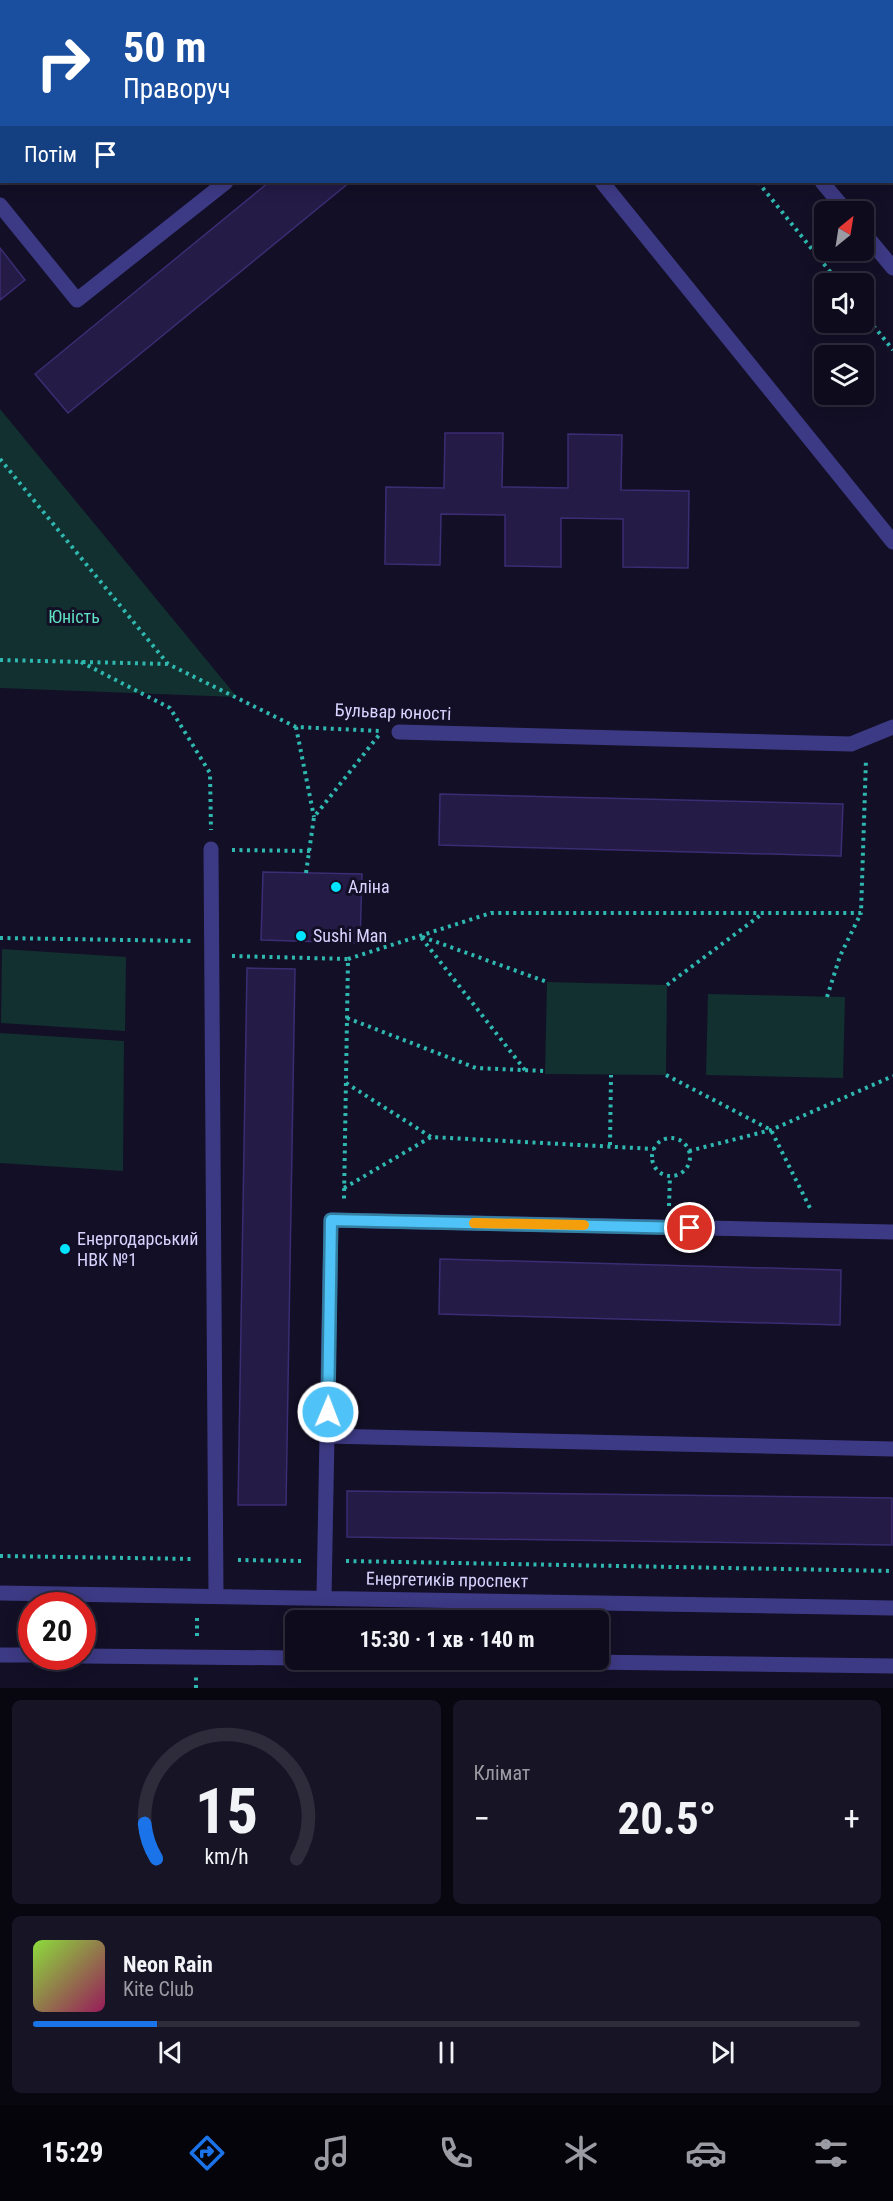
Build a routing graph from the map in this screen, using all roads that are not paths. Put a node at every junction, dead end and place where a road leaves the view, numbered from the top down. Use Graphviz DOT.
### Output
graph roads {
  1 [pos="225,183"];
  2 [pos="603,183"];
  3 [pos="823,183"];
  4 [pos="837,201"];
  5 [pos="0,205"];
  6 [pos="874,245"];
  7 [pos="893,268"];
  8 [pos="893,542"];
  9 [pos="893,727"];
  10 [pos="399,732"];
  11 [pos="212,849"];
  12 [pos="893,1232"];
  13 [pos="327,1436"];
  14 [pos="893,1449"];
  15 [pos="0,1593"];
  16 [pos="216,1596"];
  17 [pos="324,1597"];
  18 [pos="893,1608"];
  19 [pos="0,1655"];
  20 [pos="18,1655"];
  21 [pos="96,1656"];
  22 [pos="285,1658"];
  23 [pos="609,1662"];
  24 [pos="893,1666"];
  1 -- 5 [label="street"];
  2 -- 8 [label="street"];
  3 -- 4 [label="street"];
  6 -- 7 [label="street"];
  9 -- 10 [label="street, Бульвар юності"];
  11 -- 16 [label="street"];
  12 -- 13 [label="street"];
  13 -- 14 [label="street"];
  13 -- 17 [label="street"];
  15 -- 16 [label="street, Енергетиків проспект"];
  16 -- 17 [label="street, Енергетиків проспект"];
  17 -- 18 [label="street, Енергетиків проспект"];
  19 -- 20 [label="street"];
  21 -- 22 [label="street"];
  23 -- 24 [label="street"];
}
